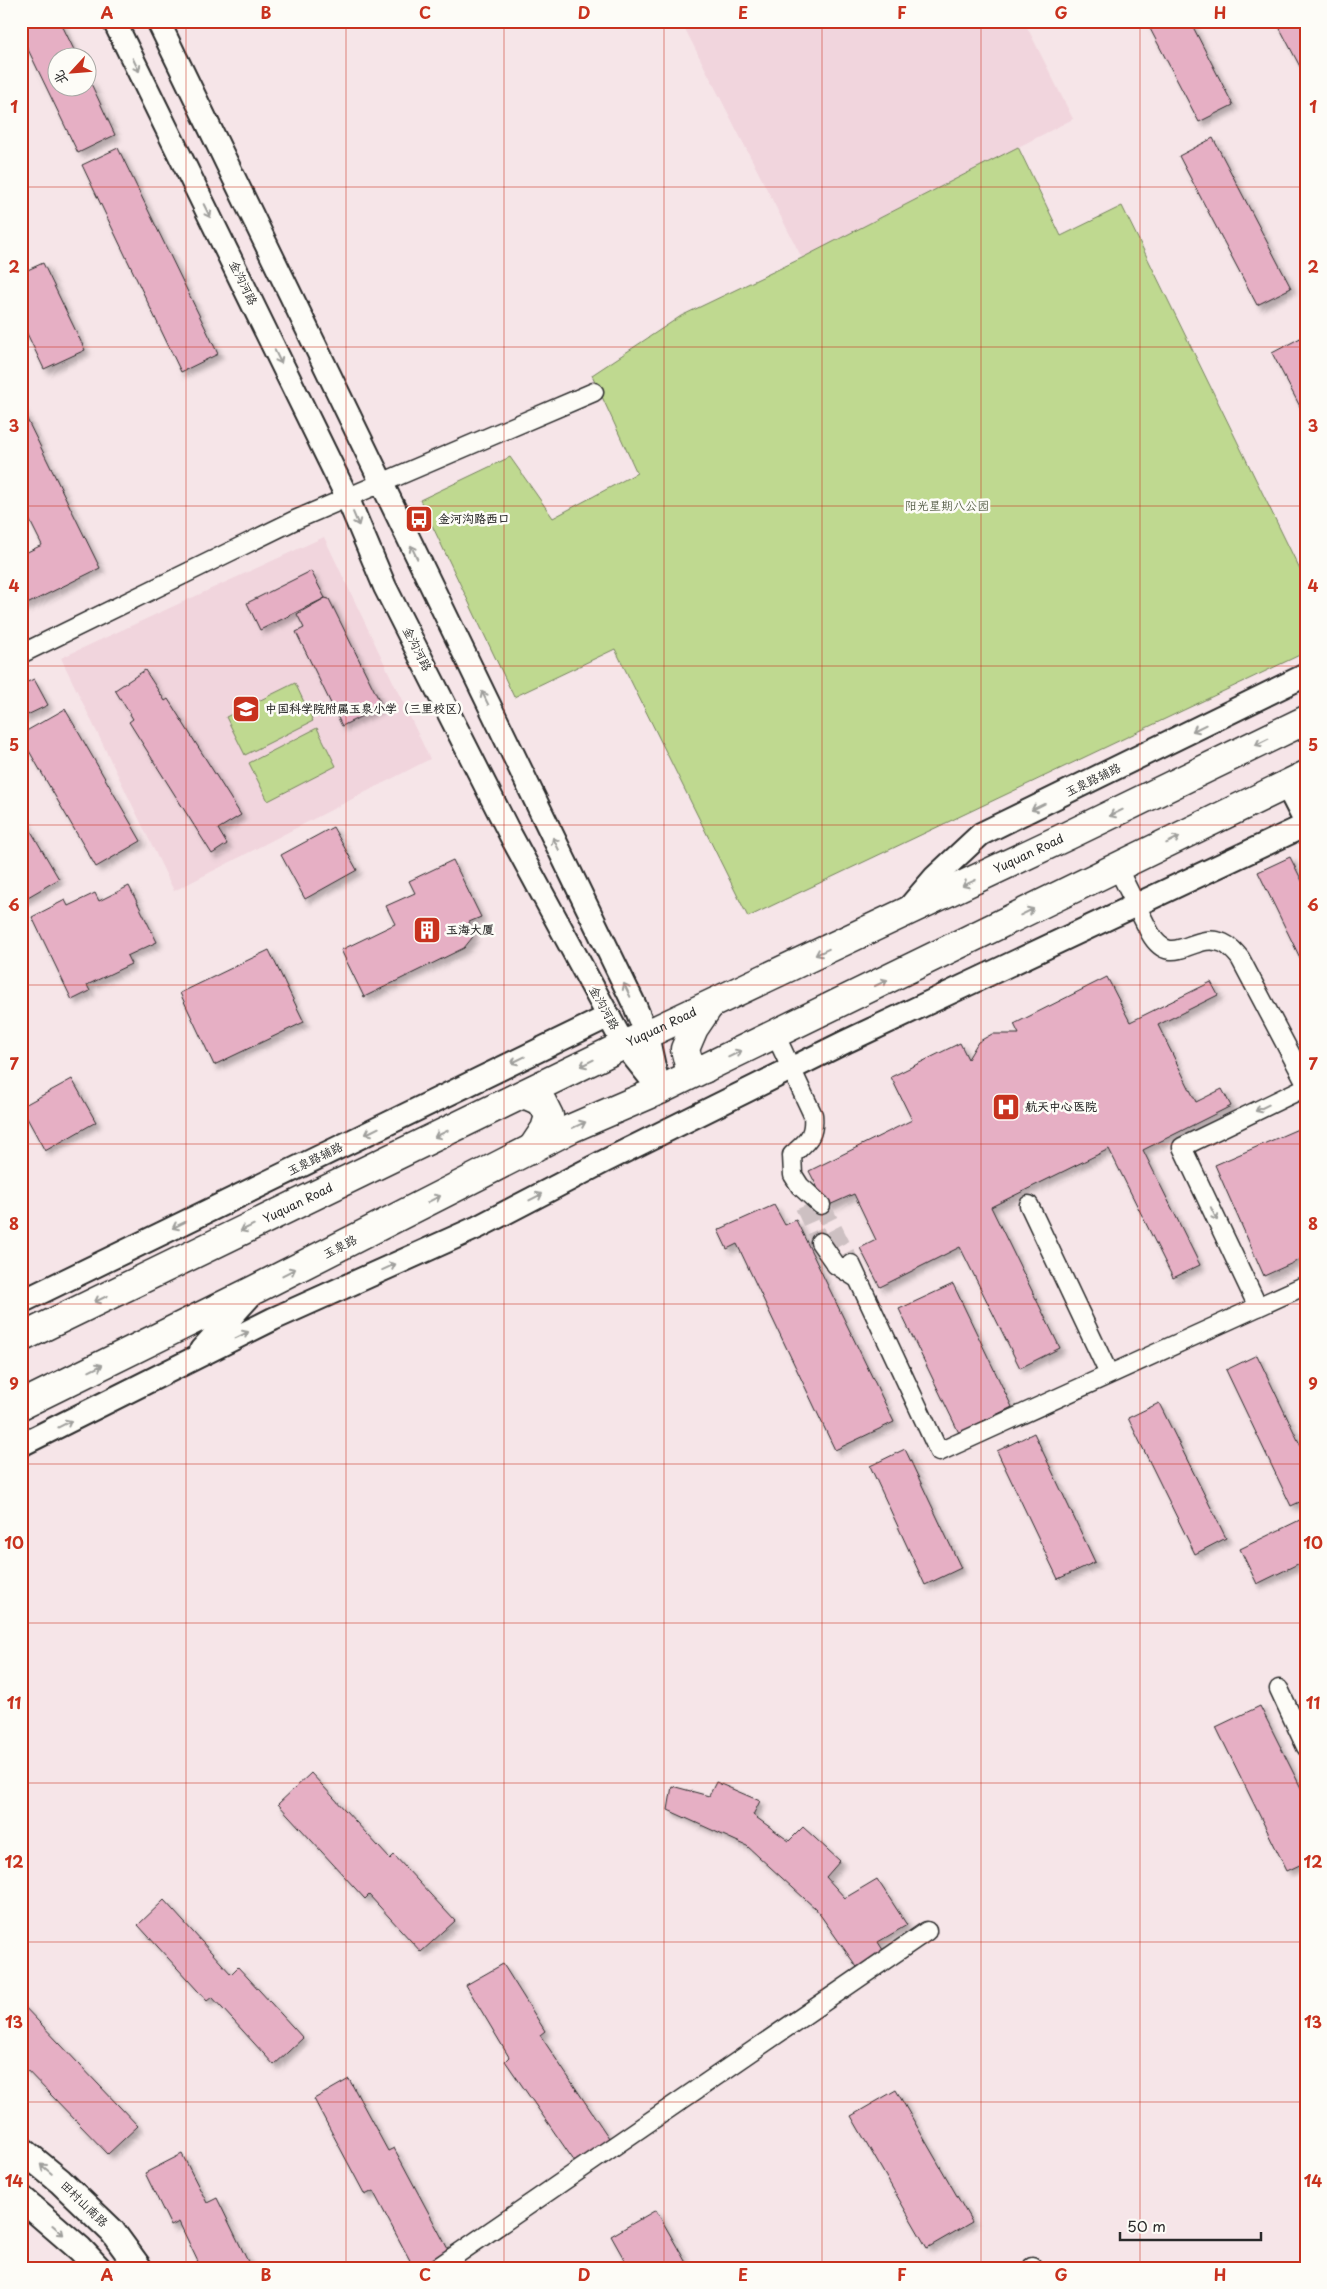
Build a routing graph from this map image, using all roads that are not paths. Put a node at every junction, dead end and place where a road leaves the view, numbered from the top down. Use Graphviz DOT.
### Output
graph roads {
  1 [pos="114,21"];
  2 [pos="158,21"];
  3 [pos="594,392"];
  4 [pos="382,482"];
  5 [pos="347,497"];
  6 [pos="21,654"];
  7 [pos="1306,675"];
  8 [pos="1306,720"];
  9 [pos="1296,780"];
  10 [pos="1306,824"];
  11 [pos="1117,867"];
  12 [pos="1136,904"];
  13 [pos="902,914"];
  14 [pos="709,1006"];
  15 [pos="609,1016"];
  16 [pos="775,1034"];
  17 [pos="635,1040"];
  18 [pos="704,1069"];
  19 [pos="791,1069"];
  20 [pos="1306,1083"];
  21 [pos="1306,1087"];
  22 [pos="660,1090"];
  23 [pos="524,1094"];
  24 [pos="531,1150"];
  25 [pos="812,1205"];
  26 [pos="1029,1205"];
  27 [pos="820,1242"];
  28 [pos="851,1264"];
  29 [pos="859,1280"];
  30 [pos="1306,1285"];
  31 [pos="256,1289"];
  32 [pos="21,1302"];
  33 [pos="1258,1307"];
  34 [pos="34,1327"];
  35 [pos="21,1338"];
  36 [pos="192,1360"];
  37 [pos="1109,1374"];
  38 [pos="21,1405"];
  39 [pos="21,1445"];
  40 [pos="1279,1689"];
  41 [pos="1306,1747"];
  42 [pos="927,1931"];
  43 [pos="21,2149"];
  44 [pos="21,2198"];
  45 [pos="98,2268"];
  46 [pos="139,2268"];
  47 [pos="437,2268"];
  1 -- 5 [label="street, 金沟河路, one-way"];
  2 -- 4 [label="street, 金沟河路"];
  3 -- 4 [label="street"];
  4 -- 5 [label="street"];
  17 -- 4 [label="street, 金沟河路, one-way"];
  5 -- 6 [label="street"];
  5 -- 15 [label="street, 金沟河路, one-way"];
  7 -- 13 [label="street, 玉泉路辅路, one-way"];
  8 -- 13 [label="main road, Yuquan Road, one-way"];
  9 -- 10 [label="street"];
  11 -- 9 [label="main road, one-way"];
  10 -- 12 [label="street"];
  11 -- 12 [label="street"];
  16 -- 11 [label="main road, one-way"];
  12 -- 19 [label="street"];
  12 -- 20 [label="street"];
  13 -- 14 [label="main road, Yuquan Road, one-way"];
  14 -- 17 [label="main road, Yuquan Road"];
  14 -- 18 [label="main road"];
  15 -- 17 [label="street, 金沟河路"];
  15 -- 32 [label="street, 玉泉路辅路, one-way"];
  18 -- 16 [label="main road, one-way"];
  16 -- 19 [label="street"];
  17 -- 22 [label="street, 金沟河路"];
  17 -- 23 [label="main road, Yuquan Road, one-way"];
  18 -- 22 [label="main road"];
  19 -- 25 [label="street"];
  36 -- 19 [label="street, one-way"];
  21 -- 33 [label="street, one-way"];
  24 -- 22 [label="main road, 玉泉路, one-way"];
  23 -- 24 [label="main road"];
  23 -- 34 [label="main road, Yuquan Road, one-way"];
  31 -- 24 [label="main road, 玉泉路, one-way"];
  26 -- 37 [label="street"];
  27 -- 29 [label="street"];
  28 -- 29 [label="street"];
  29 -- 37 [label="street"];
  30 -- 33 [label="street"];
  31 -- 36 [label="street"];
  38 -- 31 [label="main road, 玉泉路, one-way"];
  33 -- 37 [label="street"];
  34 -- 35 [label="main road, Yuquan Road"];
  39 -- 36 [label="street, one-way"];
  40 -- 41 [label="street"];
  42 -- 47 [label="street"];
  46 -- 43 [label="main road, 田村山南路, one-way"];
  44 -- 45 [label="main road, one-way"];
}
